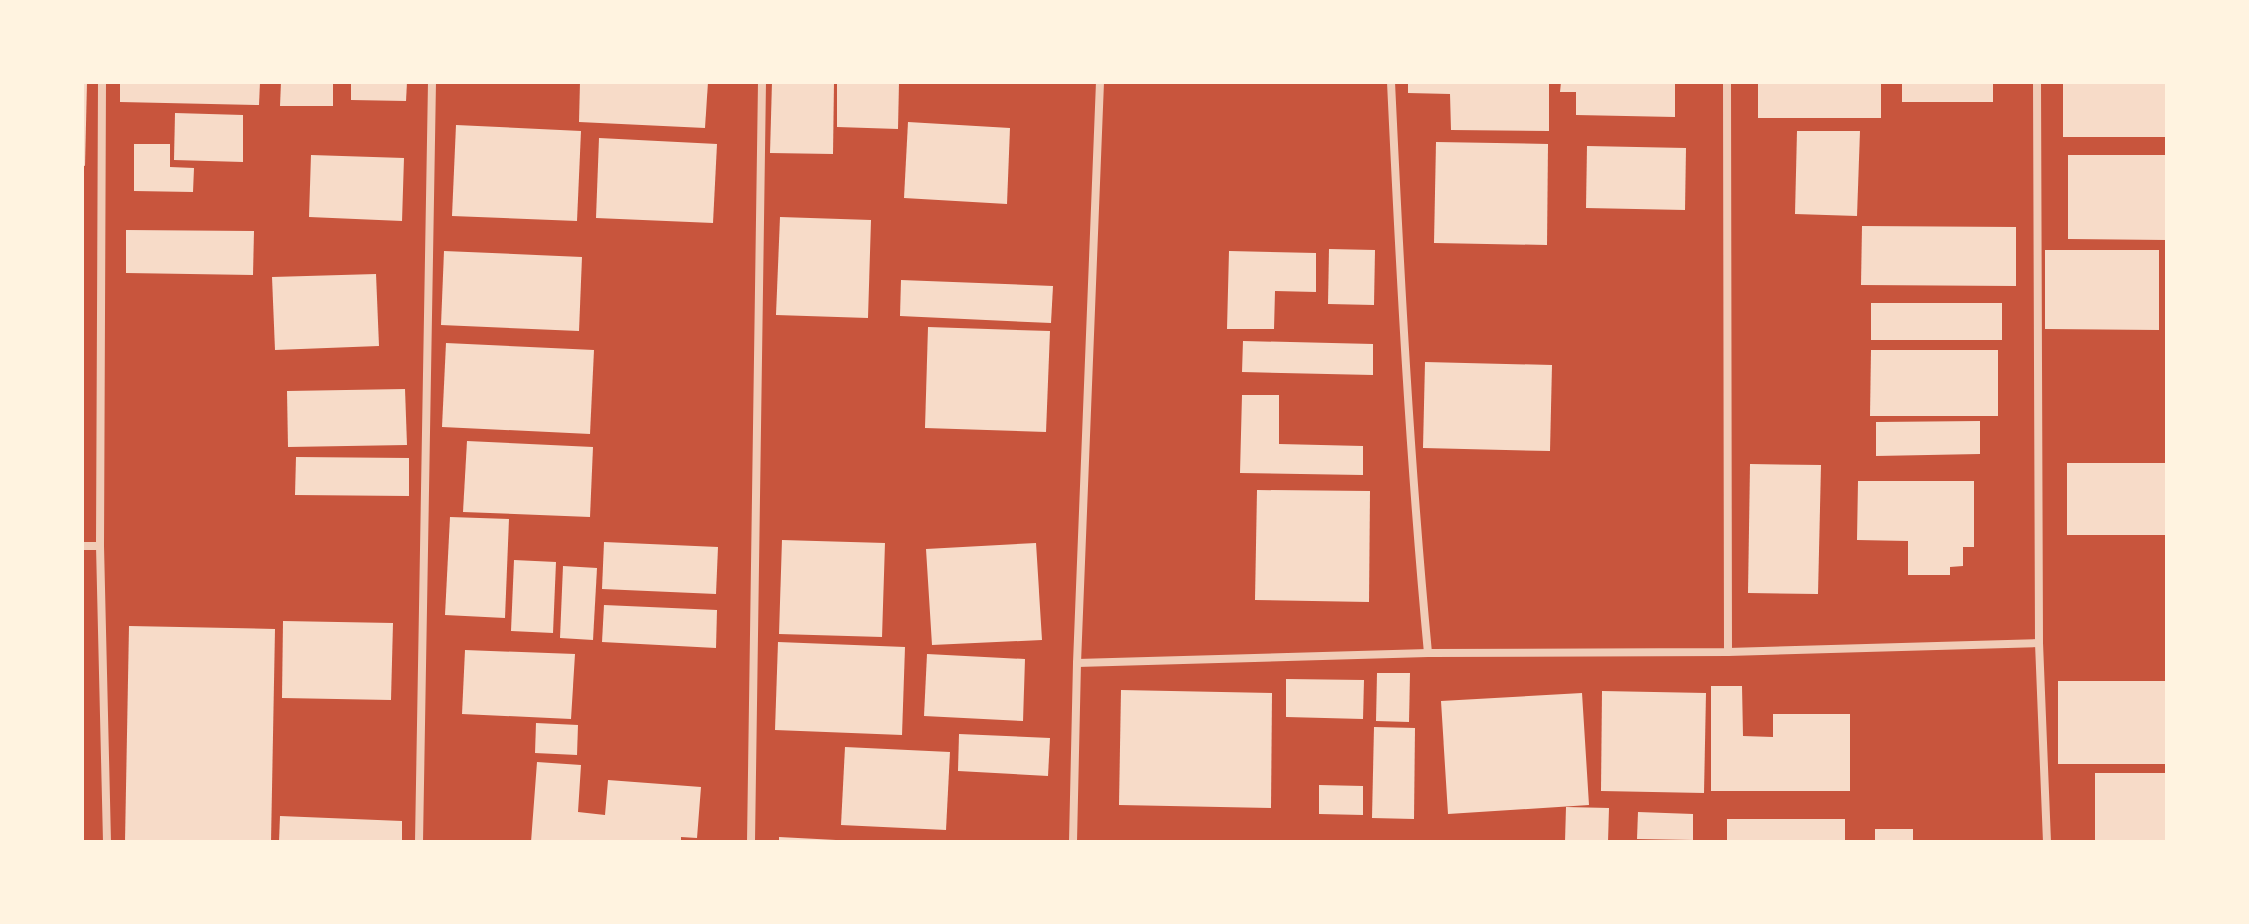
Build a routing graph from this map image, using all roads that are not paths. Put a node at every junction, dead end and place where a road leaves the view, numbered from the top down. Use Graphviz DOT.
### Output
graph roads {
  1 [pos="102,82"];
  2 [pos="432,82"];
  3 [pos="762,82"];
  4 [pos="1100,82"];
  5 [pos="1391,82"];
  6 [pos="1727,82"];
  7 [pos="2037,82"];
  8 [pos="82,546"];
  9 [pos="100,546"];
  10 [pos="2039,643"];
  11 [pos="1728,652"];
  12 [pos="1428,653"];
  13 [pos="1077,663"];
  14 [pos="107,842"];
  15 [pos="419,842"];
  16 [pos="751,842"];
  17 [pos="1073,842"];
  18 [pos="2047,842"];
  1 -- 9 [label="street"];
  2 -- 15 [label="street"];
  3 -- 16 [label="street"];
  4 -- 13 [label="street"];
  5 -- 12 [label="street"];
  6 -- 11 [label="street"];
  7 -- 10 [label="street"];
  8 -- 9 [label="street"];
  9 -- 14 [label="street"];
  10 -- 11 [label="street"];
  10 -- 18 [label="street"];
  11 -- 12 [label="street"];
  12 -- 13 [label="street"];
  13 -- 17 [label="street"];
}
